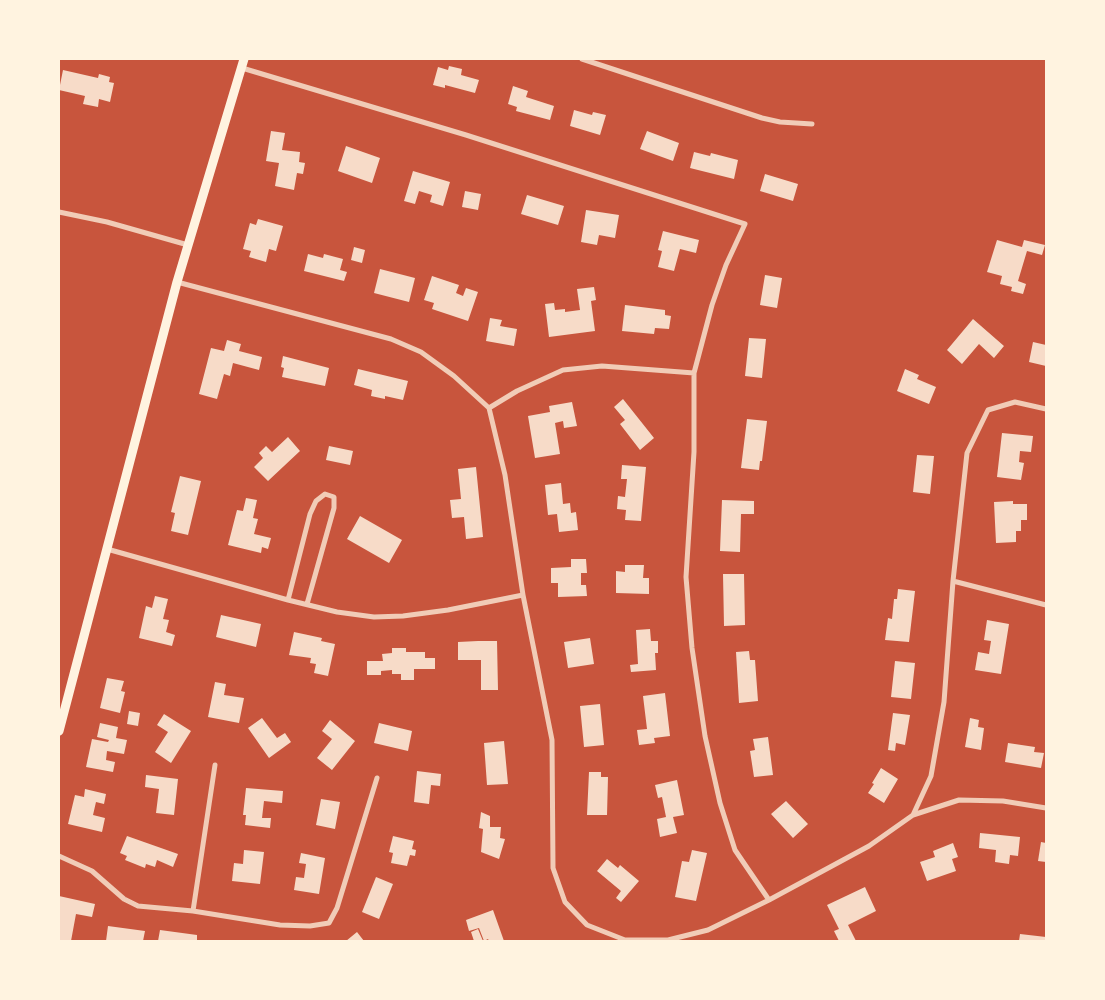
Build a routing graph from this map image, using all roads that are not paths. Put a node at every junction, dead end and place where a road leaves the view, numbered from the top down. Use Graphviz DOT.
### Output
graph roads {
  1 [pos="582,59"];
  2 [pos="243,63"];
  3 [pos="812,124"];
  4 [pos="59,212"];
  5 [pos="188,245"];
  6 [pos="177,282"];
  7 [pos="694,373"];
  8 [pos="489,408"];
  9 [pos="1046,410"];
  10 [pos="107,549"];
  11 [pos="953,581"];
  12 [pos="523,595"];
  13 [pos="288,600"];
  14 [pos="307,604"];
  15 [pos="1046,605"];
  16 [pos="59,731"];
  17 [pos="216,765"];
  18 [pos="377,778"];
  19 [pos="1046,808"];
  20 [pos="914,815"];
  21 [pos="59,856"];
  22 [pos="769,900"];
  23 [pos="193,911"];
  1 -- 3 [label="street"];
  2 -- 5 [label="main road"];
  2 -- 7 [label="street"];
  4 -- 5 [label="street"];
  5 -- 6 [label="main road"];
  6 -- 8 [label="street"];
  6 -- 10 [label="main road"];
  7 -- 8 [label="street"];
  7 -- 22 [label="street"];
  8 -- 12 [label="street"];
  9 -- 11 [label="street"];
  10 -- 13 [label="street"];
  10 -- 16 [label="main road"];
  11 -- 15 [label="street"];
  11 -- 20 [label="street"];
  12 -- 14 [label="street"];
  12 -- 22 [label="street"];
  13 -- 14 [label="street"];
  13 -- 14 [label="street"];
  17 -- 23 [label="street"];
  18 -- 23 [label="street"];
  19 -- 20 [label="street"];
  20 -- 22 [label="street"];
  21 -- 23 [label="street"];
}
